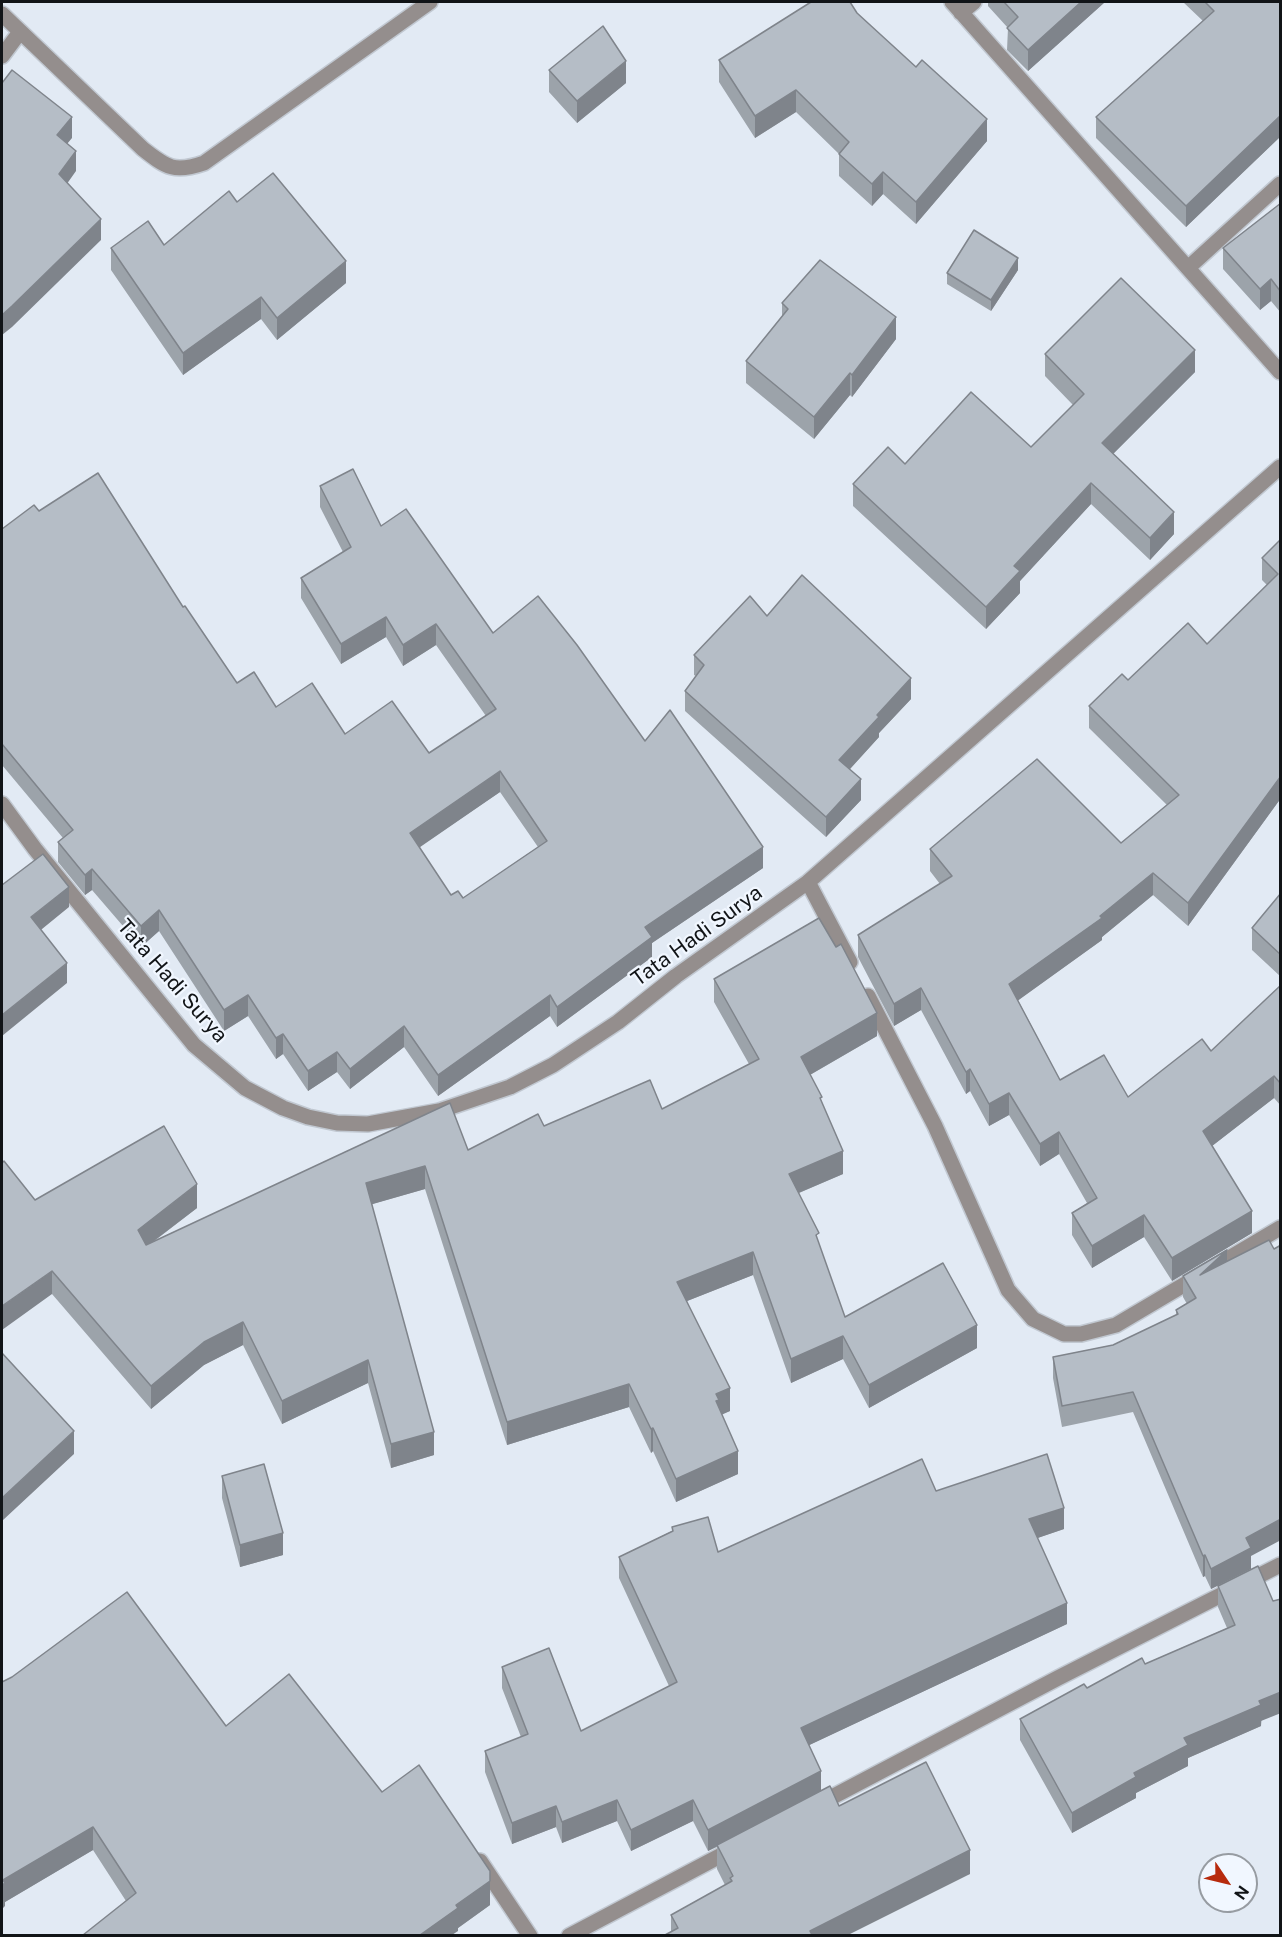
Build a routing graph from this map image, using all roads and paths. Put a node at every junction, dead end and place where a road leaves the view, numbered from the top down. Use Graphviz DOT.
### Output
graph roads {
  1 [pos="430,2"];
  2 [pos="974,2"];
  3 [pos="957,7"];
  4 [pos="2,14"];
  5 [pos="20,32"];
  6 [pos="2,56"];
  7 [pos="1281,184"];
  8 [pos="1189,267"];
  9 [pos="1281,372"];
  10 [pos="1281,467"];
  11 [pos="2,804"];
  12 [pos="808,882"];
  13 [pos="1281,1228"];
  14 [pos="1281,1565"];
  15 [pos="808,1809"];
  16 [pos="746,1842"];
  17 [pos="472,1848"];
  18 [pos="530,1935"];
  19 [pos="569,1935"];
  1 -- 5 [label="street"];
  2 -- 3 [label="street"];
  3 -- 8 [label="street"];
  4 -- 5 [label="street"];
  5 -- 6 [label="street"];
  7 -- 8 [label="street"];
  8 -- 9 [label="street"];
  10 -- 12 [label="street, Tata Hadi Surya"];
  11 -- 12 [label="street, Tata Hadi Surya"];
  12 -- 13 [label="street"];
  14 -- 15 [label="street"];
  16 -- 19 [label="street"];
  17 -- 18 [label="street"];
}
